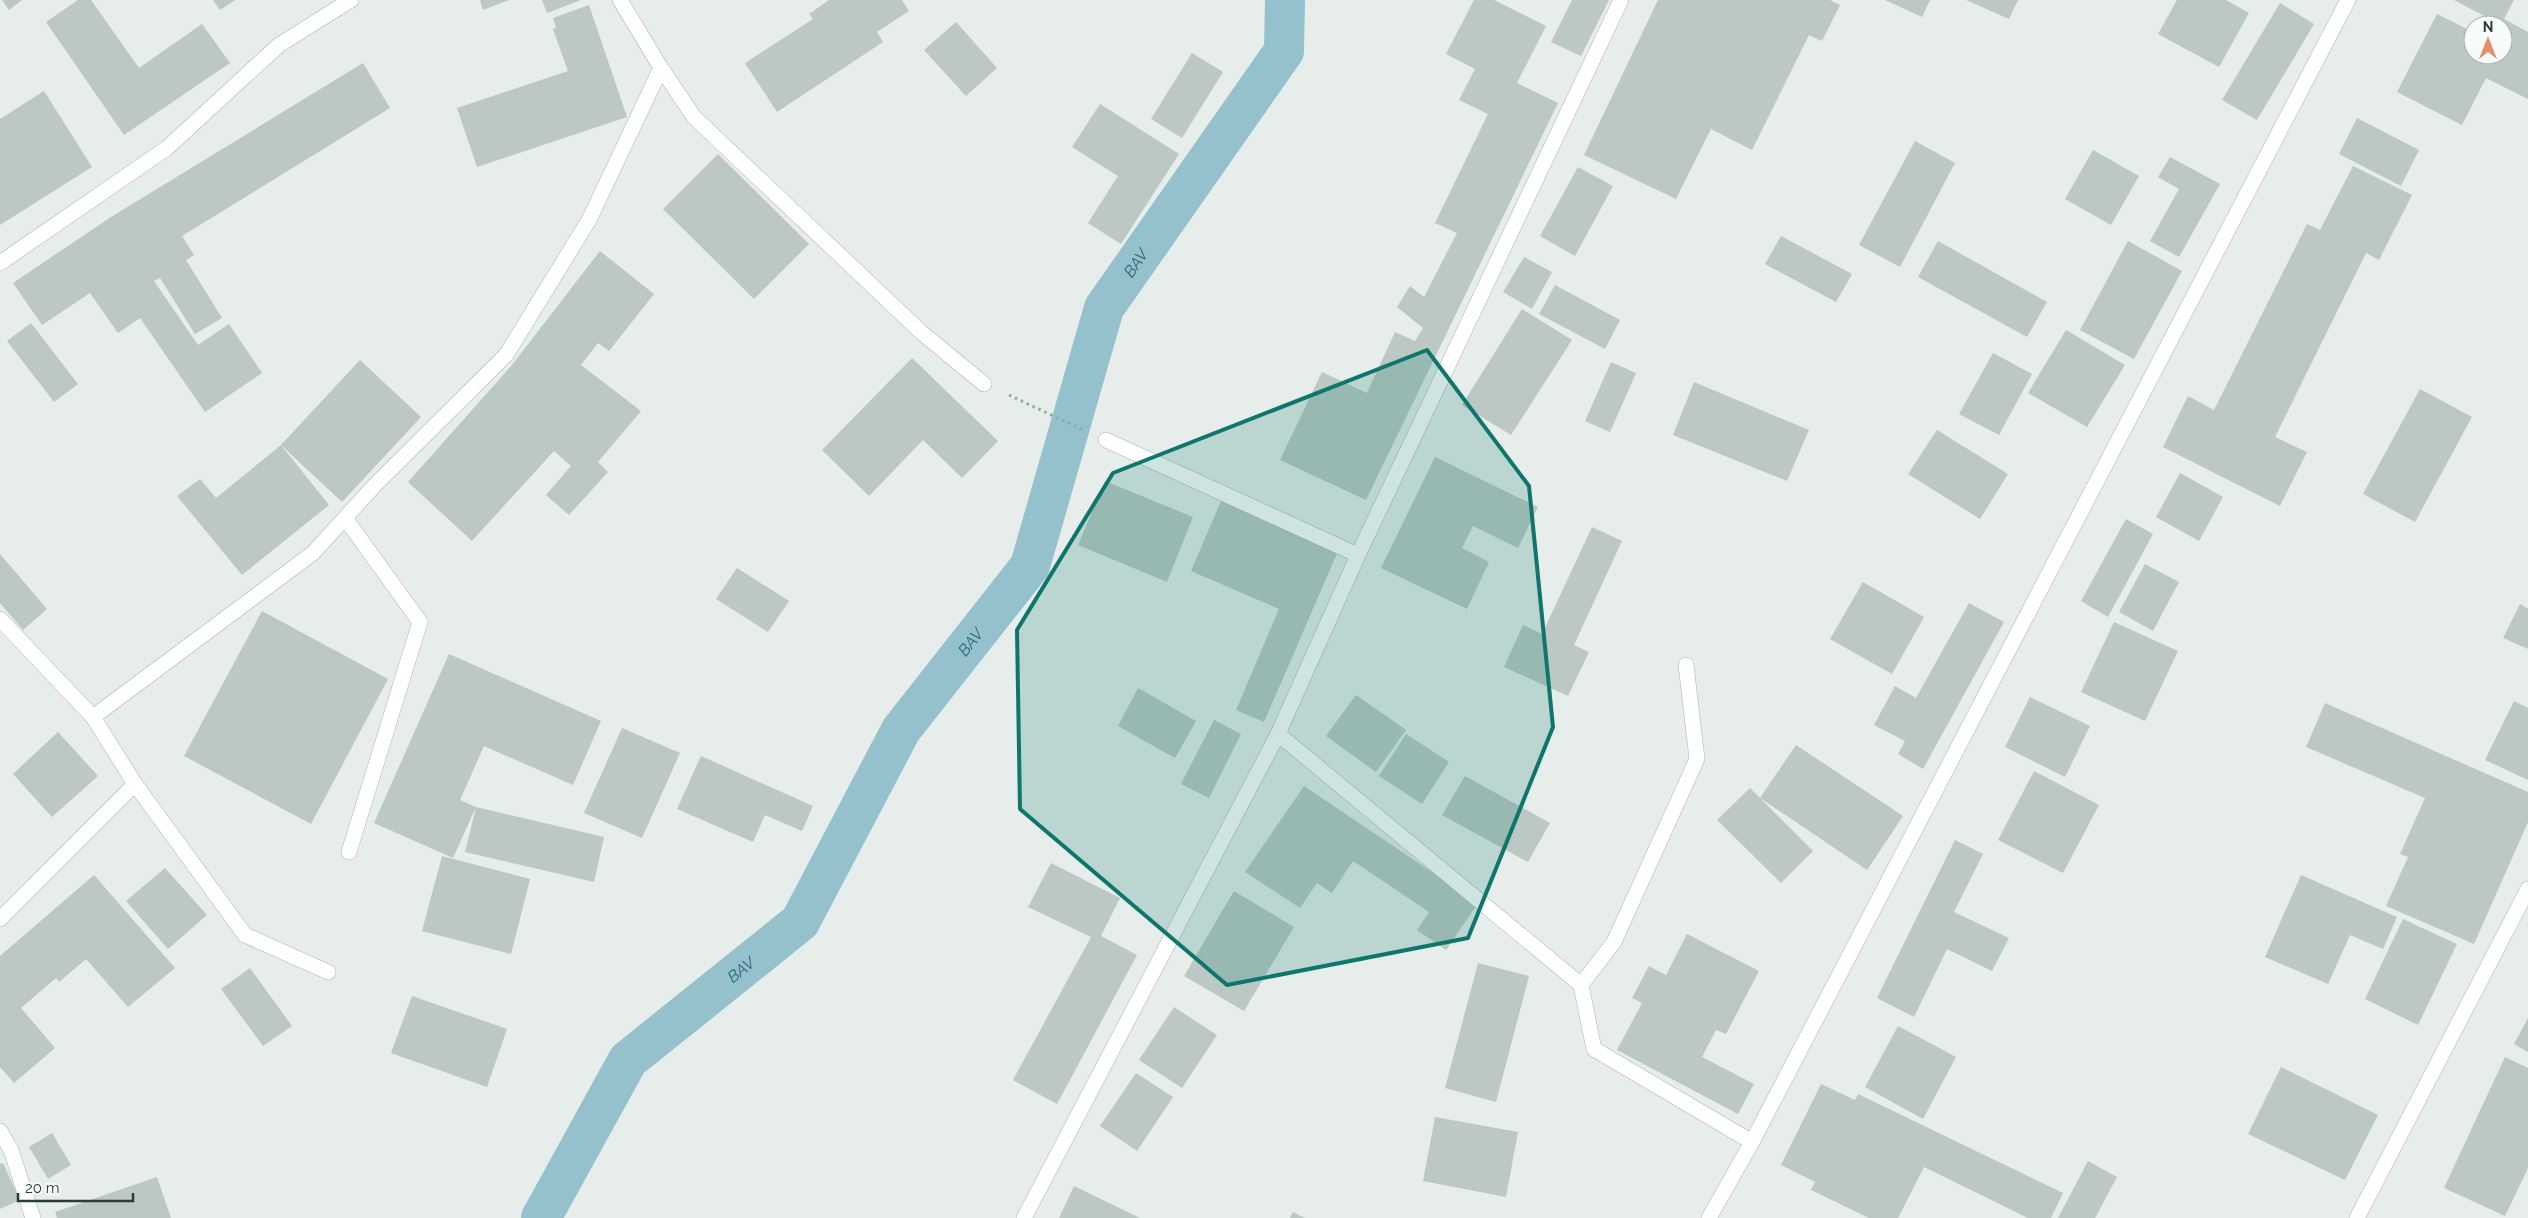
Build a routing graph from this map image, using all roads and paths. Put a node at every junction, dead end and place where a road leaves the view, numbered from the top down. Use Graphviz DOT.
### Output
graph roads {
  1 [pos="351,0"];
  2 [pos="620,0"];
  3 [pos="1621,0"];
  4 [pos="2348,0"];
  5 [pos="661,68"];
  6 [pos="0,263"];
  7 [pos="984,384"];
  8 [pos="1106,440"];
  9 [pos="345,518"];
  10 [pos="1358,556"];
  11 [pos="0,619"];
  12 [pos="1686,666"];
  13 [pos="93,717"];
  14 [pos="1278,734"];
  15 [pos="135,784"];
  16 [pos="349,852"];
  17 [pos="2528,889"];
  18 [pos="0,919"];
  19 [pos="328,972"];
  20 [pos="1581,985"];
  21 [pos="0,1131"];
  22 [pos="1752,1142"];
  23 [pos="33,1218"];
  24 [pos="1024,1218"];
  25 [pos="1709,1218"];
  26 [pos="2357,1218"];
  1 -- 6 [label="street"];
  2 -- 5 [label="street"];
  3 -- 10 [label="street"];
  4 -- 22 [label="street"];
  5 -- 7 [label="street"];
  5 -- 9 [label="street"];
  7 -- 8 [label="path"];
  8 -- 10 [label="street"];
  9 -- 13 [label="street"];
  9 -- 16 [label="street"];
  10 -- 14 [label="street"];
  11 -- 13 [label="street"];
  12 -- 20 [label="street"];
  13 -- 15 [label="street"];
  14 -- 20 [label="street"];
  14 -- 24 [label="street"];
  15 -- 18 [label="street"];
  15 -- 19 [label="street"];
  17 -- 26 [label="street"];
  20 -- 22 [label="street"];
  21 -- 23 [label="street"];
  22 -- 25 [label="street"];
}
